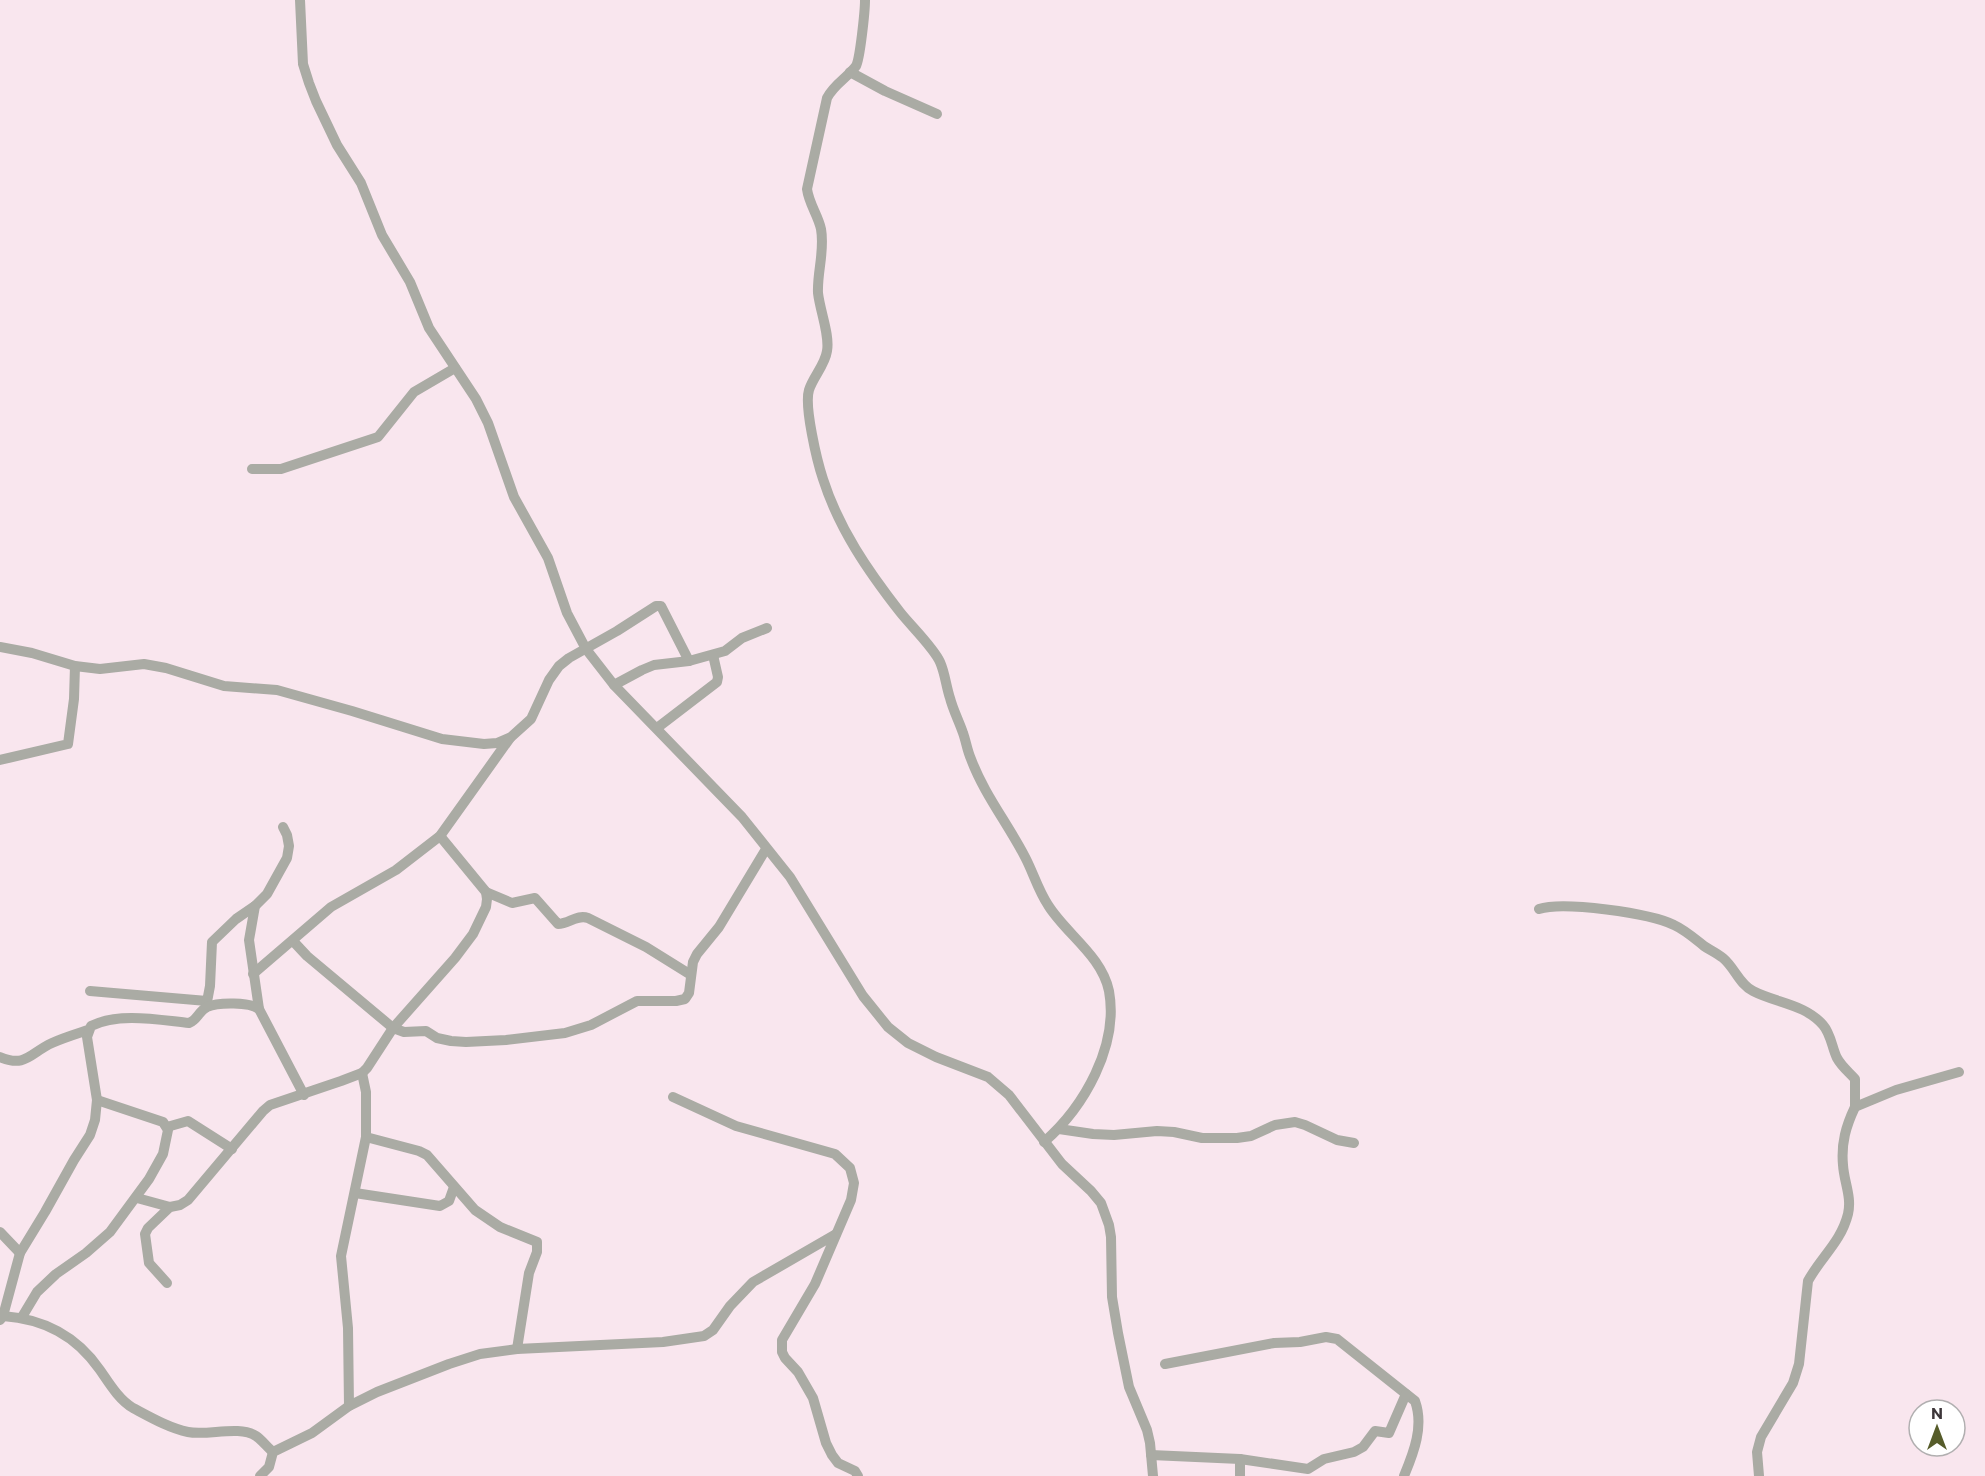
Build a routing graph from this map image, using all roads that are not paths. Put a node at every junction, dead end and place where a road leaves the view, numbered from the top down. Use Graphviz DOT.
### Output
graph roads {
  1 [pos="300,0"];
  2 [pos="865,0"];
  3 [pos="850,72"];
  4 [pos="937,114"];
  5 [pos="455,368"];
  6 [pos="252,469"];
  7 [pos="767,628"];
  8 [pos="0,647"];
  9 [pos="586,649"];
  10 [pos="713,655"];
  11 [pos="689,661"];
  12 [pos="75,666"];
  13 [pos="614,685"];
  14 [pos="657,728"];
  15 [pos="511,737"];
  16 [pos="0,760"];
  17 [pos="283,827"];
  18 [pos="440,836"];
  19 [pos="766,849"];
  20 [pos="486,892"];
  21 [pos="255,906"];
  22 [pos="1539,909"];
  23 [pos="293,941"];
  24 [pos="253,974"];
  25 [pos="692,975"];
  26 [pos="90,991"];
  27 [pos="206,1004"];
  28 [pos="259,1009"];
  29 [pos="393,1028"];
  30 [pos="88,1030"];
  31 [pos="0,1058"];
  32 [pos="1959,1072"];
  33 [pos="362,1073"];
  34 [pos="304,1095"];
  35 [pos="673,1097"];
  36 [pos="97,1100"];
  37 [pos="1855,1107"];
  38 [pos="168,1127"];
  39 [pos="1059,1129"];
  40 [pos="366,1137"];
  41 [pos="1044,1142"];
  42 [pos="1354,1143"];
  43 [pos="232,1149"];
  44 [pos="454,1187"];
  45 [pos="354,1193"];
  46 [pos="137,1198"];
  47 [pos="170,1207"];
  48 [pos="0,1232"];
  49 [pos="836,1234"];
  50 [pos="20,1253"];
  51 [pos="167,1283"];
  52 [pos="22,1317"];
  53 [pos="2,1318"];
  54 [pos="517,1349"];
  55 [pos="1165,1364"];
  56 [pos="1406,1394"];
  57 [pos="349,1406"];
  58 [pos="273,1452"];
  59 [pos="1151,1455"];
  60 [pos="1240,1460"];
  61 [pos="273,1472"];
  62 [pos="260,1476"];
  63 [pos="858,1476"];
  64 [pos="1153,1476"];
  65 [pos="1240,1476"];
  66 [pos="1404,1476"];
  67 [pos="1759,1476"];
  1 -- 5 [label="street"];
  2 -- 3 [label="street"];
  3 -- 4 [label="street"];
  3 -- 39 [label="street"];
  5 -- 6 [label="street"];
  5 -- 9 [label="street"];
  7 -- 10 [label="street"];
  8 -- 12 [label="street"];
  9 -- 11 [label="street"];
  9 -- 13 [label="street"];
  9 -- 15 [label="street"];
  10 -- 11 [label="street"];
  10 -- 14 [label="street"];
  11 -- 13 [label="street"];
  12 -- 15 [label="street"];
  12 -- 16 [label="street"];
  13 -- 14 [label="street"];
  14 -- 19 [label="street"];
  15 -- 18 [label="street"];
  17 -- 21 [label="street"];
  18 -- 20 [label="street"];
  18 -- 23 [label="street"];
  19 -- 25 [label="street"];
  19 -- 41 [label="street"];
  20 -- 25 [label="street"];
  20 -- 29 [label="street"];
  21 -- 24 [label="street"];
  21 -- 27 [label="street"];
  22 -- 37 [label="street"];
  23 -- 24 [label="street"];
  23 -- 29 [label="street"];
  24 -- 28 [label="street"];
  25 -- 29 [label="street"];
  26 -- 27 [label="street"];
  27 -- 28 [label="street"];
  27 -- 30 [label="street"];
  28 -- 34 [label="street"];
  29 -- 33 [label="street"];
  30 -- 31 [label="street"];
  30 -- 36 [label="street"];
  32 -- 37 [label="street"];
  33 -- 34 [label="street"];
  33 -- 40 [label="street"];
  34 -- 43 [label="street"];
  35 -- 49 [label="street"];
  36 -- 38 [label="street"];
  36 -- 50 [label="street"];
  37 -- 67 [label="street"];
  38 -- 43 [label="street"];
  38 -- 46 [label="street"];
  39 -- 41 [label="street"];
  39 -- 42 [label="street"];
  40 -- 44 [label="street"];
  40 -- 45 [label="street"];
  41 -- 59 [label="street"];
  43 -- 47 [label="street"];
  44 -- 45 [label="street"];
  44 -- 54 [label="street"];
  45 -- 57 [label="street"];
  46 -- 47 [label="street"];
  46 -- 52 [label="street"];
  47 -- 51 [label="street"];
  48 -- 50 [label="street"];
  49 -- 54 [label="street"];
  49 -- 63 [label="street"];
  50 -- 53 [label="street"];
  52 -- 53 [label="street"];
  52 -- 58 [label="street"];
  54 -- 57 [label="street"];
  55 -- 56 [label="street"];
  56 -- 60 [label="street"];
  56 -- 66 [label="street"];
  57 -- 58 [label="street"];
  58 -- 61 [label="street"];
  59 -- 60 [label="street"];
  59 -- 64 [label="street"];
  60 -- 65 [label="street"];
  61 -- 62 [label="street"];
}
